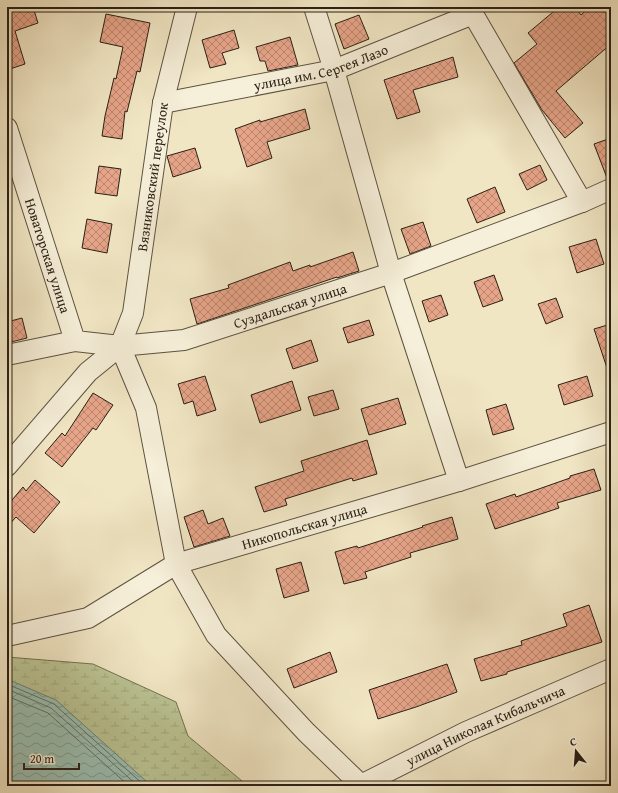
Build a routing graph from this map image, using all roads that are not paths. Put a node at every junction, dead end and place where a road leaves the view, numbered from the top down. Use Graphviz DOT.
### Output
graph roads {
  1 [pos="187,7"];
  2 [pos="314,7"];
  3 [pos="472,10"];
  4 [pos="334,70"];
  5 [pos="163,103"];
  6 [pos="7,128"];
  7 [pos="611,189"];
  8 [pos="582,202"];
  9 [pos="391,273"];
  10 [pos="75,340"];
  11 [pos="120,346"];
  12 [pos="7,355"];
  13 [pos="611,432"];
  14 [pos="7,466"];
  15 [pos="459,481"];
  16 [pos="176,564"];
  17 [pos="7,636"];
  18 [pos="611,669"];
  19 [pos="361,786"];
  1 -- 5 [label="street, Вязниковский переулок"];
  2 -- 4 [label="street"];
  3 -- 4 [label="street, улица им. Сергея Лазо"];
  3 -- 8 [label="street"];
  4 -- 5 [label="street, улица им. Сергея Лазо"];
  4 -- 9 [label="street"];
  5 -- 11 [label="street, Вязниковский переулок"];
  6 -- 10 [label="street, Новаторская улица"];
  7 -- 8 [label="street, Суздальская улица"];
  8 -- 9 [label="street, Суздальская улица"];
  9 -- 11 [label="street, Суздальская улица"];
  9 -- 15 [label="street"];
  10 -- 11 [label="street"];
  10 -- 12 [label="street"];
  11 -- 14 [label="street"];
  11 -- 16 [label="street"];
  13 -- 15 [label="street, Никопольская улица"];
  15 -- 16 [label="street, Никопольская улица"];
  16 -- 17 [label="street, Никопольская улица"];
  16 -- 19 [label="street"];
  18 -- 19 [label="street, улица Николая Кибальчича"];
}
